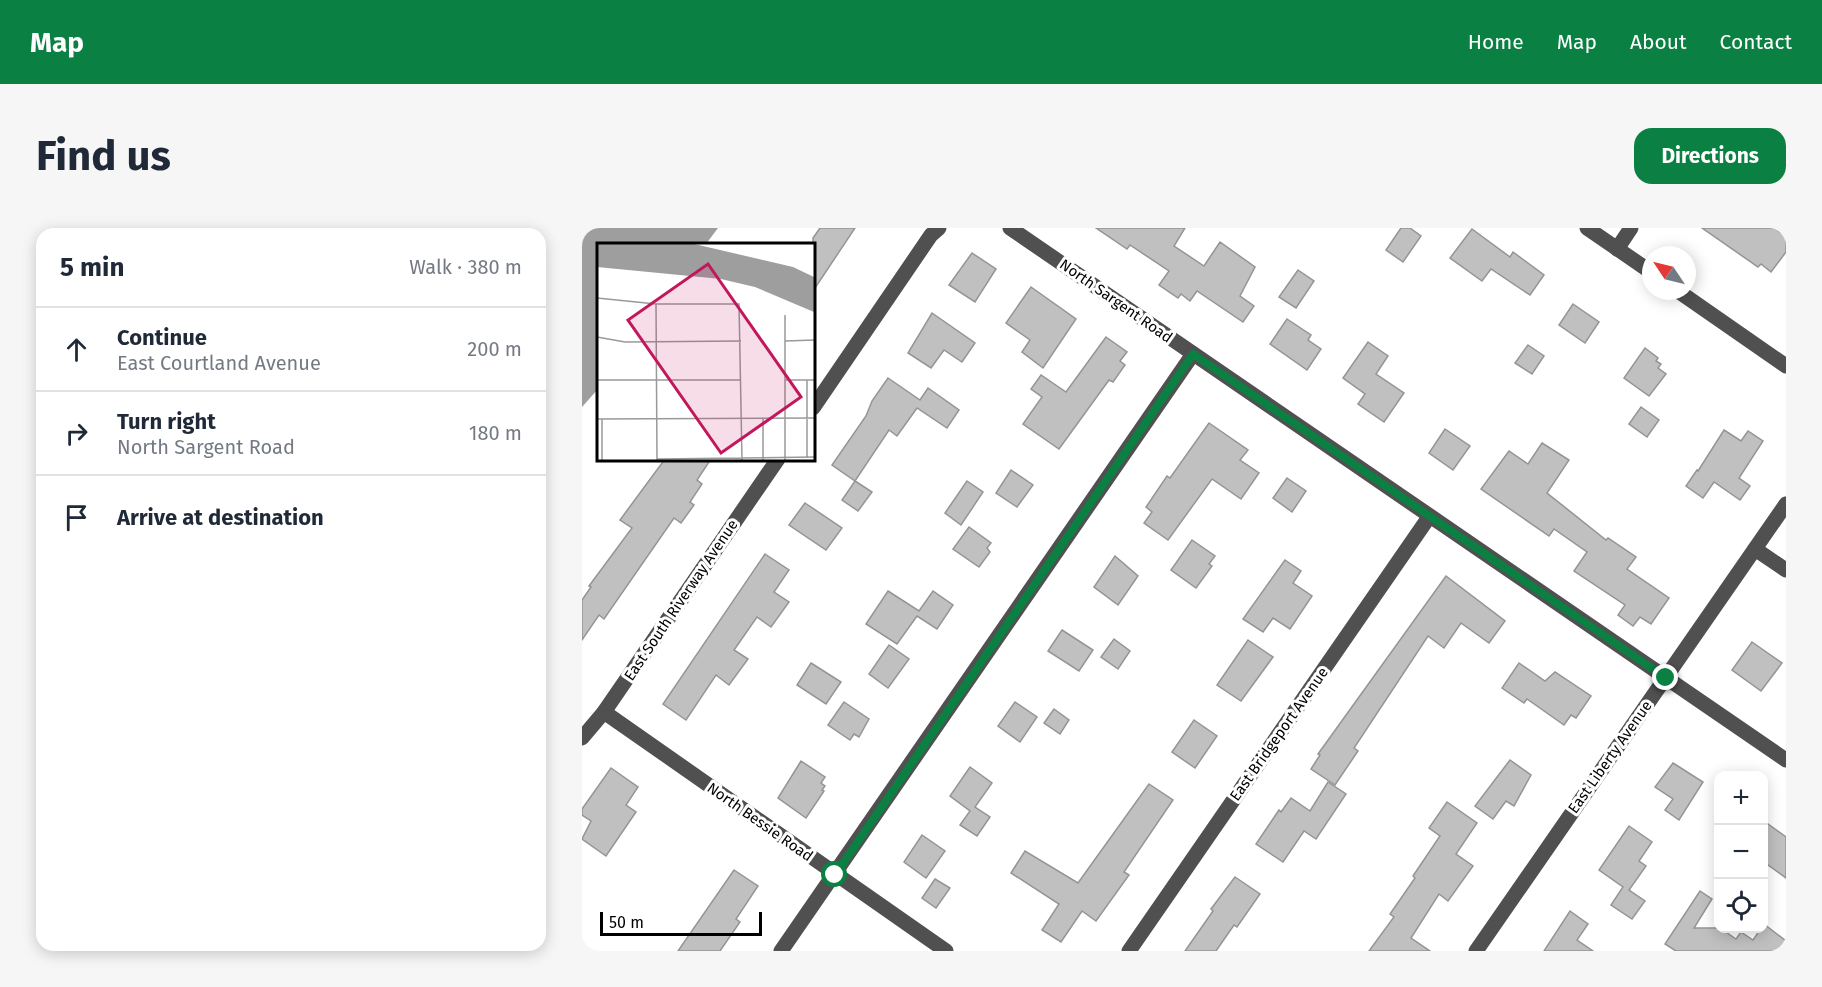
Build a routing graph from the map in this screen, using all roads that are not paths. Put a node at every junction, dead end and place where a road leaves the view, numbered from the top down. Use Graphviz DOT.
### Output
graph roads {
  1 [pos="939,228"];
  2 [pos="1010,228"];
  3 [pos="1587,228"];
  4 [pos="1631,228"];
  5 [pos="1617,249"];
  6 [pos="1642,266"];
  7 [pos="1691,300"];
  8 [pos="1193,354"];
  9 [pos="1786,366"];
  10 [pos="814,407"];
  11 [pos="777,460"];
  12 [pos="1786,504"];
  13 [pos="1429,517"];
  14 [pos="1755,549"];
  15 [pos="1786,570"];
  16 [pos="1666,678"];
  17 [pos="604,712"];
  18 [pos="582,738"];
  19 [pos="1786,760"];
  20 [pos="835,875"];
  21 [pos="781,951"];
  22 [pos="946,951"];
  23 [pos="1129,951"];
  24 [pos="1476,951"];
  1 -- 10 [label="street"];
  2 -- 8 [label="street, North Sargent Road"];
  3 -- 5 [label="street"];
  4 -- 5 [label="street"];
  5 -- 6 [label="street"];
  7 -- 9 [label="street"];
  8 -- 13 [label="street, North Sargent Road"];
  8 -- 20 [label="street"];
  11 -- 17 [label="street, East South Riverway Avenue"];
  12 -- 14 [label="street, East Liberty Avenue"];
  13 -- 16 [label="street, North Sargent Road"];
  13 -- 23 [label="street, East Bridgeport Avenue"];
  14 -- 15 [label="street"];
  14 -- 16 [label="street, East Liberty Avenue"];
  16 -- 19 [label="street, North Sargent Road"];
  16 -- 24 [label="street, East Liberty Avenue"];
  17 -- 18 [label="street, East South Riverway Avenue"];
  17 -- 20 [label="street, North Bessie Road"];
  20 -- 21 [label="street"];
  20 -- 22 [label="street, North Bessie Road"];
}
